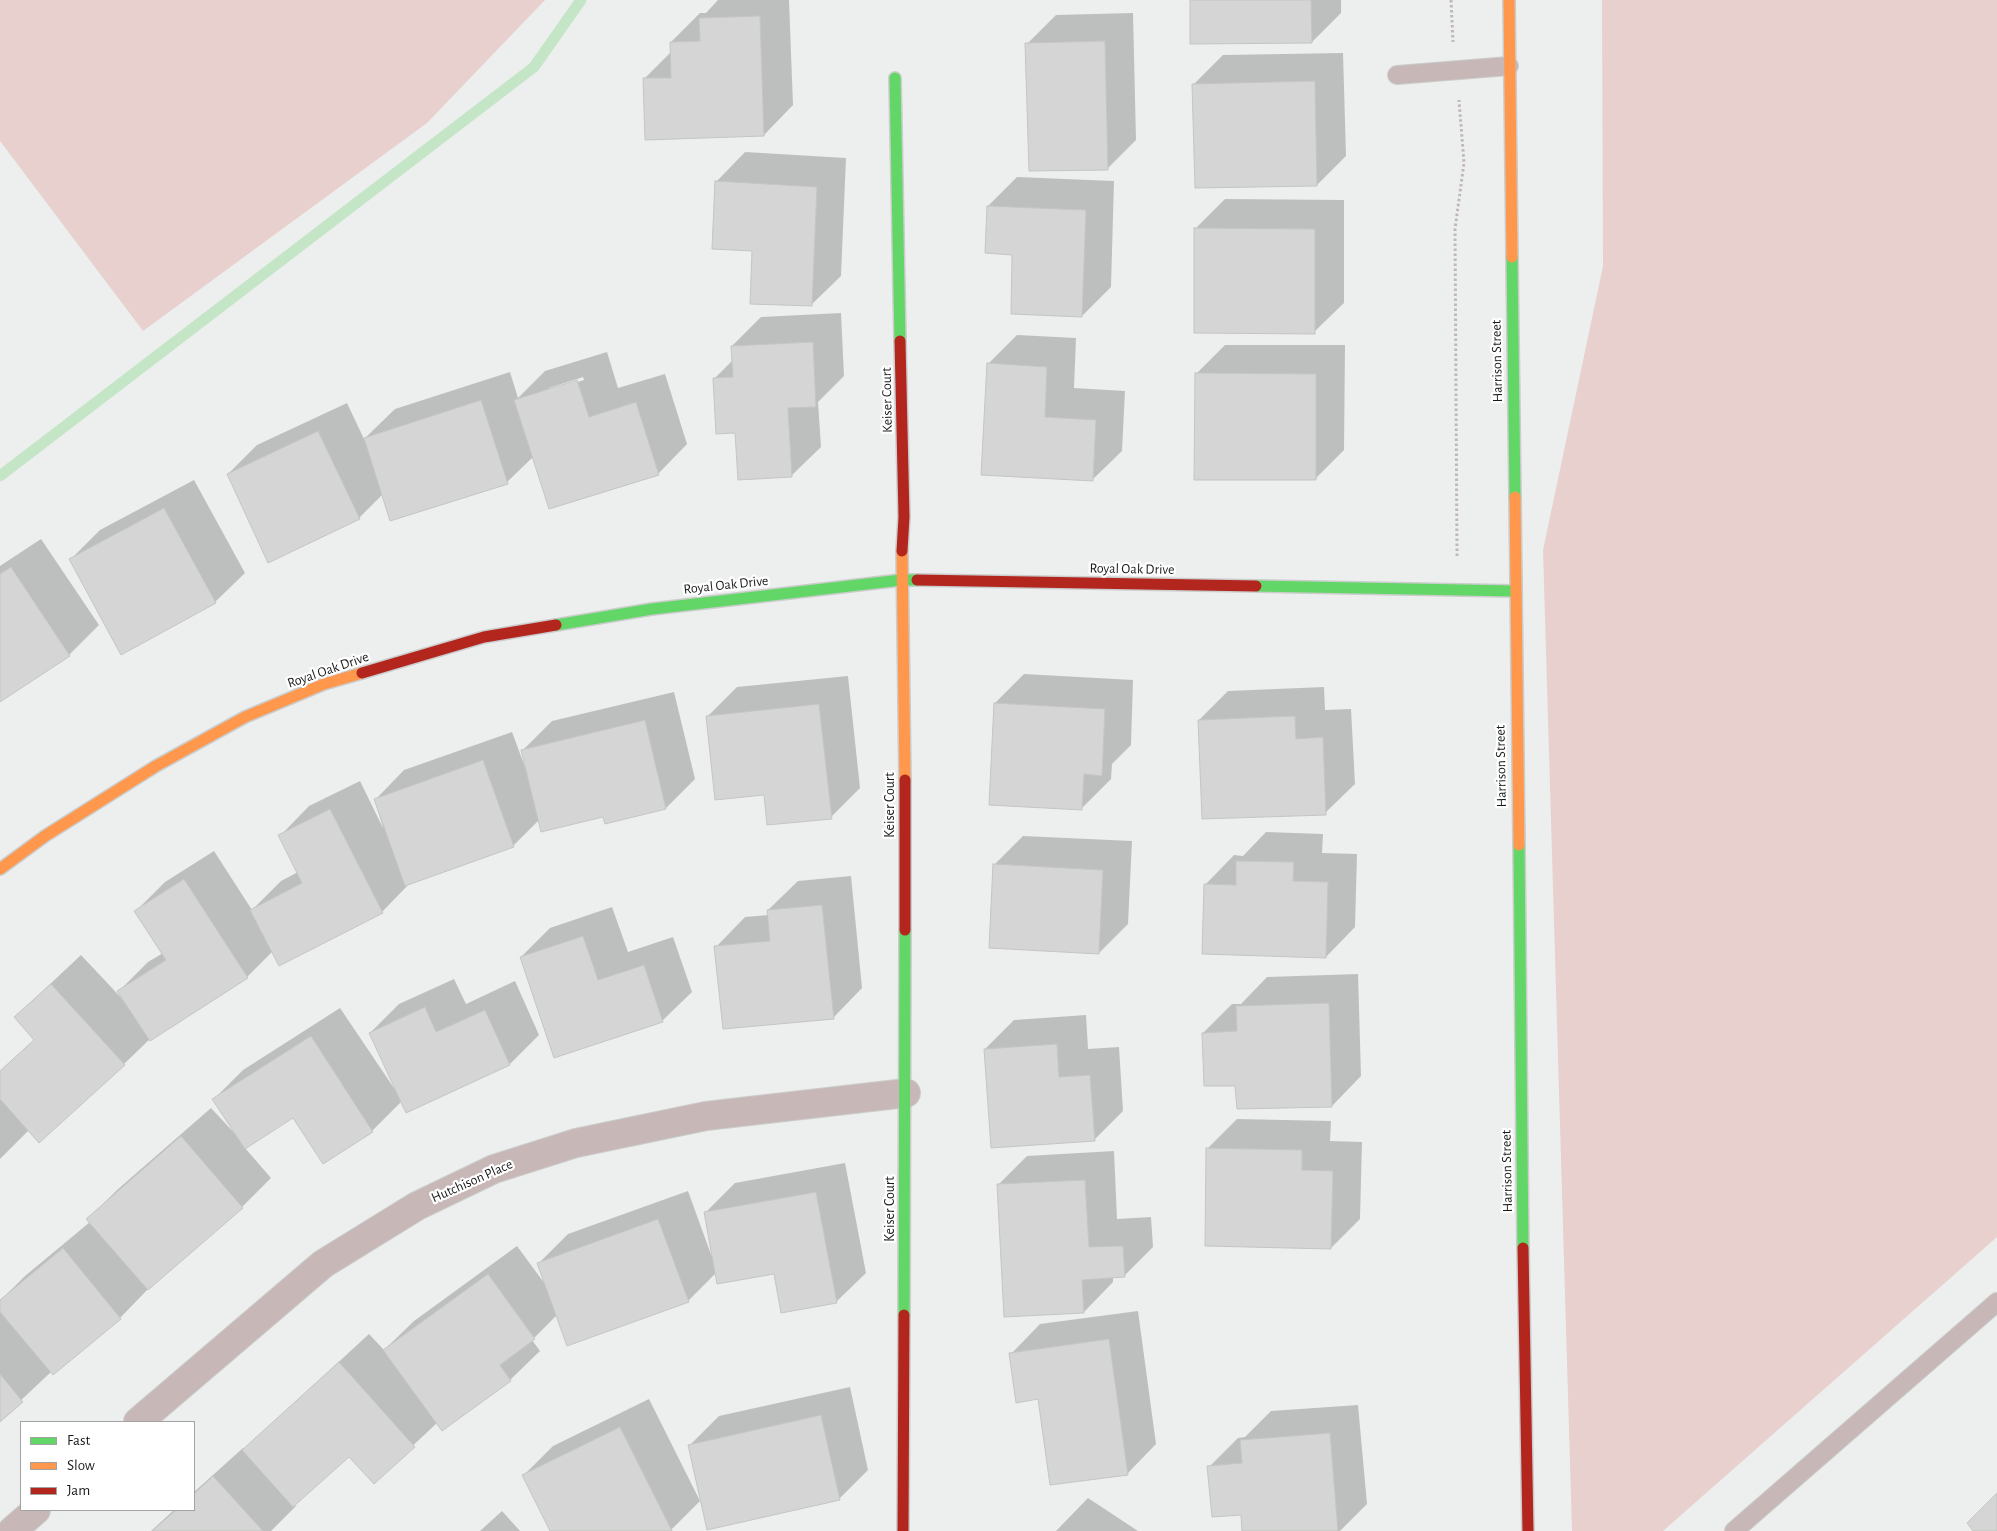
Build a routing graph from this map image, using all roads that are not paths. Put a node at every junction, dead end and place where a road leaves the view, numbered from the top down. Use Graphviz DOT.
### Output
graph roads {
  1 [pos="1509,0"];
  2 [pos="1509,66"];
  3 [pos="1397,75"];
  4 [pos="895,78"];
  5 [pos="902,580"];
  6 [pos="1514,591"];
  7 [pos="0,869"];
  8 [pos="906,1093"];
  9 [pos="1997,1302"];
  10 [pos="139,1421"];
  11 [pos="35,1511"];
  12 [pos="12,1531"];
  13 [pos="903,1531"];
  14 [pos="1528,1531"];
  15 [pos="1734,1531"];
  1 -- 2 [label="street, Harrison Street"];
  2 -- 3 [label="lane"];
  2 -- 6 [label="street, Harrison Street"];
  4 -- 5 [label="street, Keiser Court"];
  5 -- 6 [label="street, Royal Oak Drive"];
  5 -- 7 [label="street, Royal Oak Drive"];
  5 -- 8 [label="street, Keiser Court"];
  6 -- 14 [label="street, Harrison Street"];
  8 -- 10 [label="street, Hutchison Place"];
  8 -- 13 [label="street, Keiser Court"];
  9 -- 15 [label="lane"];
  11 -- 12 [label="street"];
}
